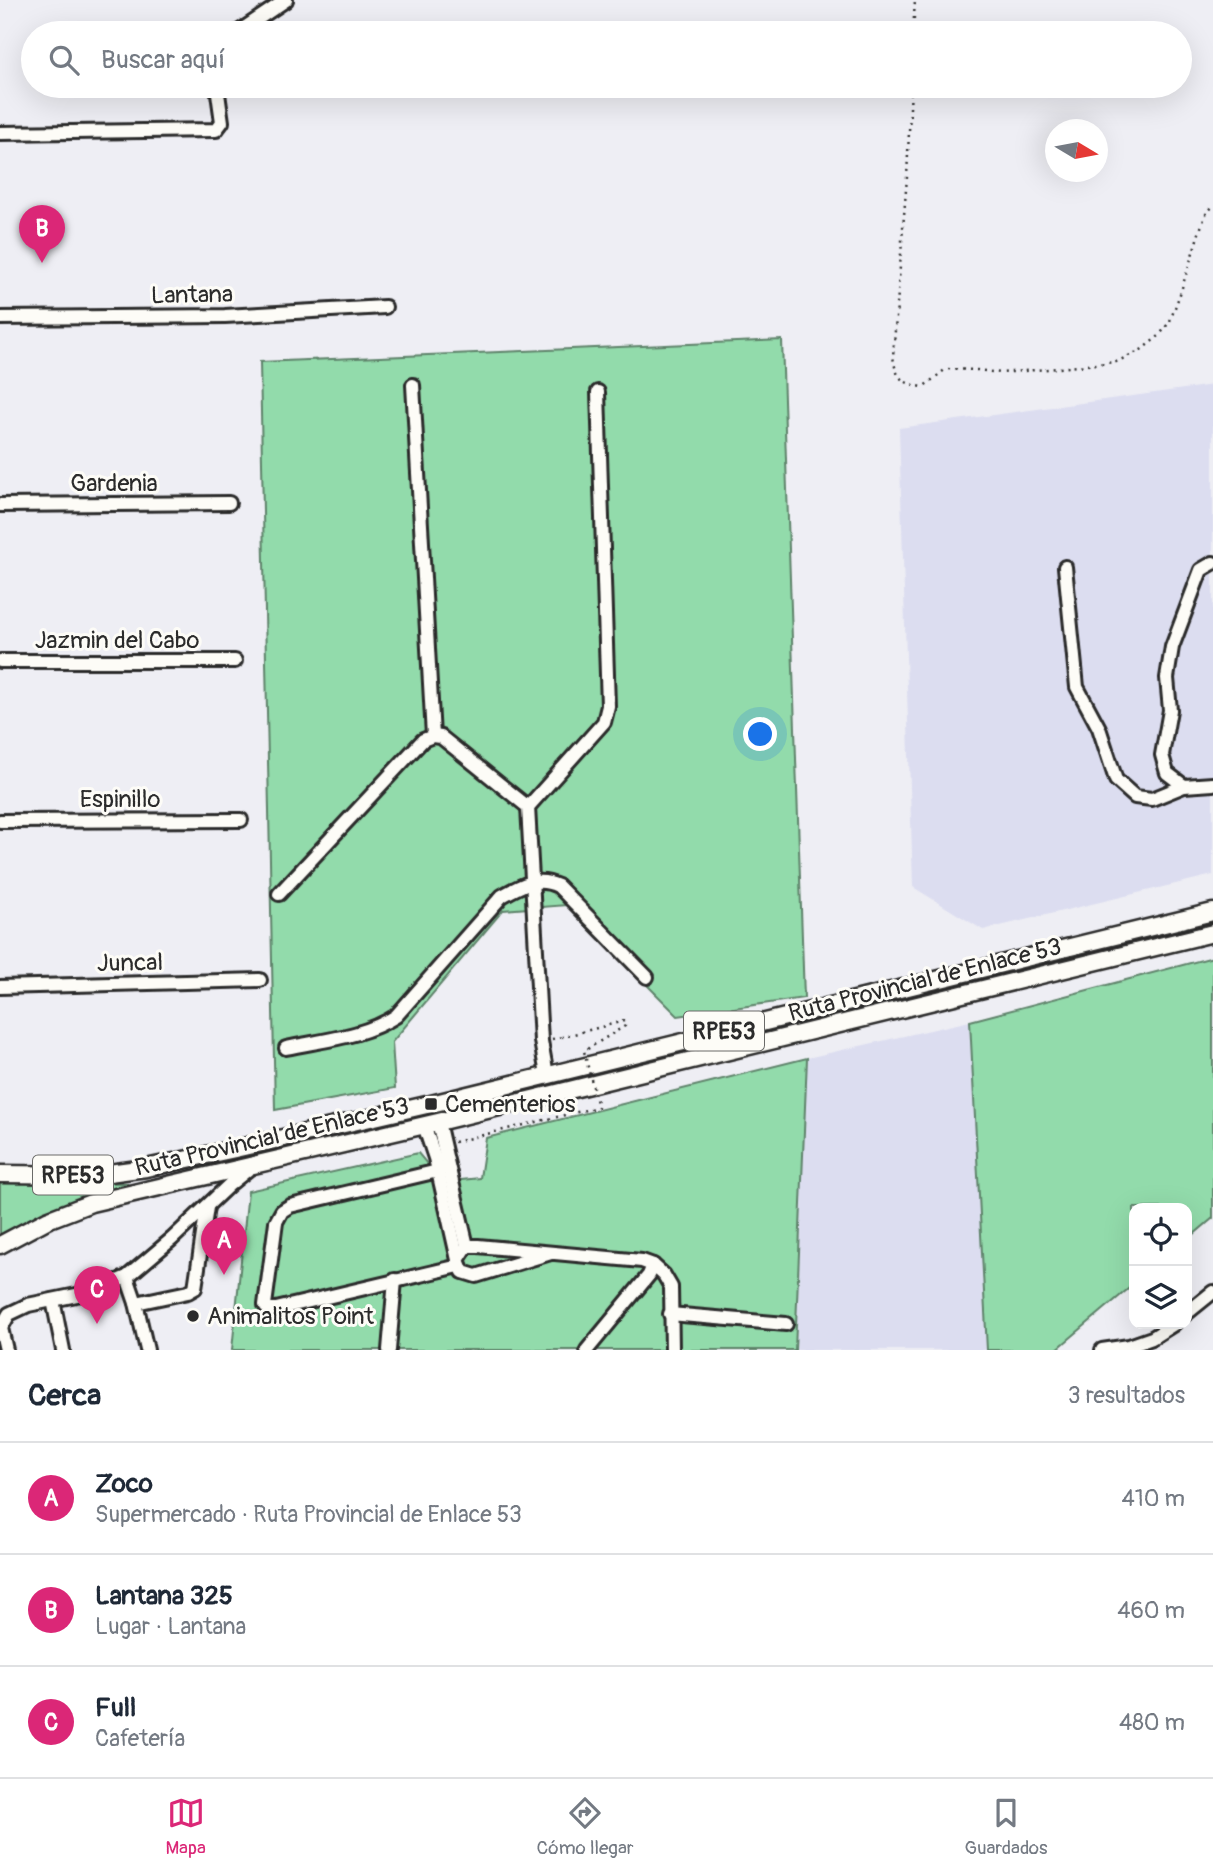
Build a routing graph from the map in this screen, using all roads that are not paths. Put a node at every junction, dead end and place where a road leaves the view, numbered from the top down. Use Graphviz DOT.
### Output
graph roads {
  1 [pos="286,0"];
  2 [pos="255,21"];
  3 [pos="219,98"];
  4 [pos="0,133"];
  5 [pos="385,307"];
  6 [pos="0,318"];
  7 [pos="413,384"];
  8 [pos="598,392"];
  9 [pos="229,503"];
  10 [pos="0,505"];
  11 [pos="1213,563"];
  12 [pos="1065,567"];
  13 [pos="0,661"];
  14 [pos="235,661"];
  15 [pos="433,736"];
  16 [pos="1213,784"];
  17 [pos="1184,786"];
  18 [pos="528,807"];
  19 [pos="240,820"];
  20 [pos="0,821"];
  21 [pos="533,881"];
  22 [pos="279,894"];
  23 [pos="1213,912"];
  24 [pos="1213,933"];
  25 [pos="647,977"];
  26 [pos="260,980"];
  27 [pos="0,987"];
  28 [pos="286,1048"];
  29 [pos="547,1075"];
  30 [pos="431,1124"];
  31 [pos="253,1166"];
  32 [pos="438,1171"];
  33 [pos="0,1174"];
  34 [pos="207,1207"];
  35 [pos="0,1245"];
  36 [pos="467,1246"];
  37 [pos="551,1253"];
  38 [pos="459,1263"];
  39 [pos="653,1265"];
  40 [pos="127,1277"];
  41 [pos="395,1280"];
  42 [pos="1213,1292"];
  43 [pos="53,1300"];
  44 [pos="136,1303"];
  45 [pos="1192,1309"];
  46 [pos="670,1314"];
  47 [pos="786,1324"];
  48 [pos="1,1328"];
  49 [pos="1166,1329"];
  50 [pos="1155,1336"];
  51 [pos="6,1350"];
  52 [pos="63,1350"];
  53 [pos="147,1350"];
  54 [pos="389,1350"];
  55 [pos="587,1350"];
  56 [pos="672,1350"];
  57 [pos="1101,1350"];
  58 [pos="1153,1350"];
  1 -- 2 [label="street"];
  3 -- 4 [label="street"];
  5 -- 6 [label="street, Lantana"];
  7 -- 15 [label="street"];
  8 -- 18 [label="street"];
  9 -- 10 [label="street, Gardenia"];
  11 -- 17 [label="street"];
  12 -- 17 [label="street"];
  13 -- 14 [label="street, Jazmin del Cabo"];
  15 -- 18 [label="street"];
  15 -- 22 [label="street"];
  16 -- 17 [label="street"];
  18 -- 21 [label="street"];
  19 -- 20 [label="street, Espinillo"];
  21 -- 25 [label="street"];
  21 -- 28 [label="street"];
  21 -- 29 [label="street"];
  23 -- 29 [label="main road, Ruta Provincial de Enlace 53 / RPE53"];
  24 -- 30 [label="main road, Ruta Provincial de Enlace 53 / RPE53"];
  26 -- 27 [label="street, Juncal"];
  29 -- 33 [label="main road, Ruta Provincial de Enlace 53 / RPE53"];
  30 -- 31 [label="main road, Ruta Provincial de Enlace 53 / RPE53"];
  30 -- 32 [label="street"];
  30 -- 36 [label="street"];
  31 -- 34 [label="street"];
  31 -- 35 [label="main road, Ruta Provincial de Enlace 53 / RPE53"];
  32 -- 38 [label="street"];
  32 -- 41 [label="street"];
  34 -- 40 [label="street"];
  34 -- 44 [label="street"];
  36 -- 37 [label="street"];
  36 -- 38 [label="street"];
  37 -- 38 [label="street"];
  37 -- 39 [label="street"];
  38 -- 41 [label="street"];
  39 -- 46 [label="street"];
  39 -- 55 [label="street"];
  40 -- 43 [label="street"];
  40 -- 44 [label="street"];
  41 -- 54 [label="street"];
  42 -- 45 [label="street"];
  43 -- 48 [label="street"];
  43 -- 52 [label="street"];
  44 -- 53 [label="street"];
  46 -- 47 [label="street"];
  46 -- 56 [label="street"];
  48 -- 51 [label="street"];
  49 -- 50 [label="street"];
  50 -- 57 [label="street"];
  50 -- 58 [label="street"];
}
